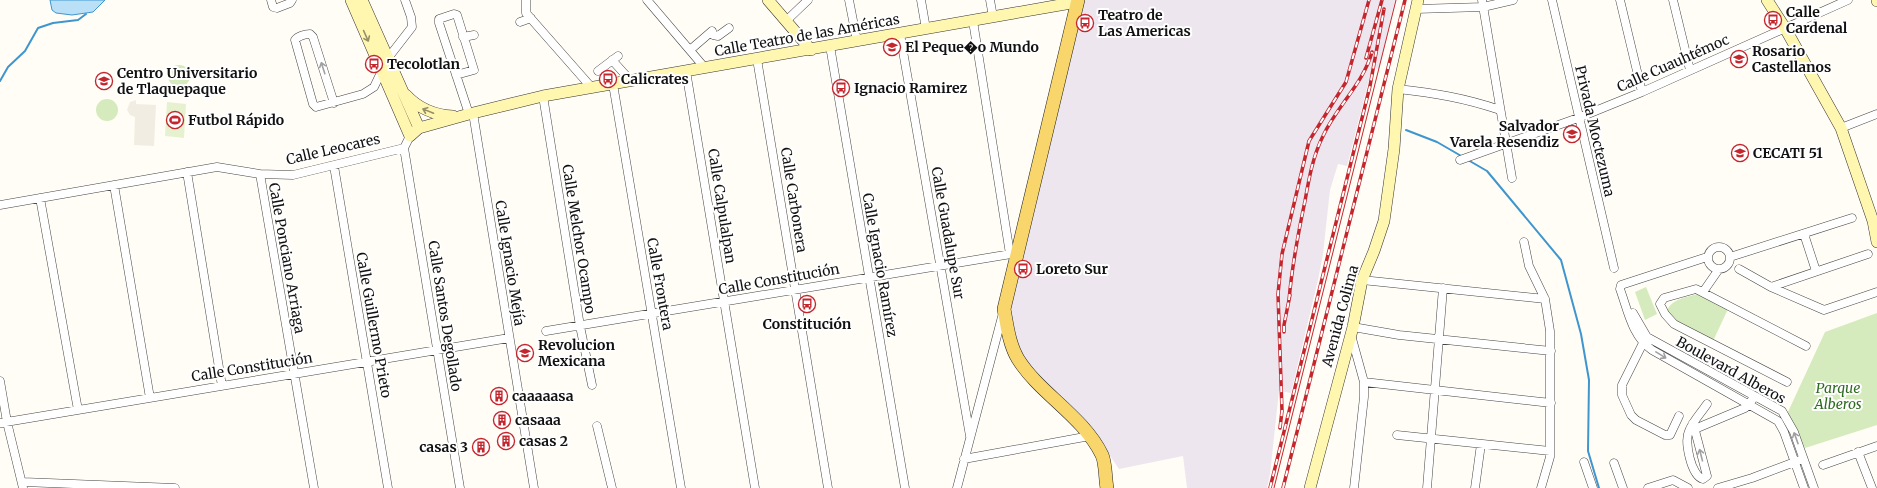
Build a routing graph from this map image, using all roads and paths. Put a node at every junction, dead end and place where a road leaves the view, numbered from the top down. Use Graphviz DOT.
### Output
graph roads {
  1 [pos="271,0"];
  2 [pos="292,0"];
  3 [pos="351,0"];
  4 [pos="362,0"];
  5 [pos="405,0"];
  6 [pos="526,0"];
  7 [pos="647,0"];
  8 [pos="768,0"];
  9 [pos="808,0"];
  10 [pos="849,0"];
  11 [pos="921,0"];
  12 [pos="990,0"];
  13 [pos="1513,0"];
  14 [pos="1552,0"];
  15 [pos="1620,0"];
  16 [pos="1673,0"];
  17 [pos="1767,0"];
  18 [pos="1848,0"];
  19 [pos="1077,1"];
  20 [pos="1482,4"];
  21 [pos="1417,5"];
  22 [pos="993,17"];
  23 [pos="531,18"];
  24 [pos="786,21"];
  25 [pos="973,21"];
  26 [pos="520,22"];
  27 [pos="729,28"];
  28 [pos="1785,28"];
  29 [pos="926,29"];
  30 [pos="900,34"];
  31 [pos="474,35"];
  32 [pos="463,37"];
  33 [pos="857,41"];
  34 [pos="830,46"];
  35 [pos="690,50"];
  36 [pos="811,50"];
  37 [pos="388,58"];
  38 [pos="757,59"];
  39 [pos="705,68"];
  40 [pos="1690,70"];
  41 [pos="598,71"];
  42 [pos="686,71"];
  43 [pos="383,72"];
  44 [pos="456,75"];
  45 [pos="631,81"];
  46 [pos="614,84"];
  47 [pos="592,88"];
  48 [pos="1398,89"];
  49 [pos="403,92"];
  50 [pos="1642,92"];
  51 [pos="543,96"];
  52 [pos="334,103"];
  53 [pos="1500,110"];
  54 [pos="1877,114"];
  55 [pos="467,115"];
  56 [pos="1578,118"];
  57 [pos="419,128"];
  58 [pos="1841,128"];
  59 [pos="410,136"];
  60 [pos="1505,142"];
  61 [pos="404,148"];
  62 [pos="1460,160"];
  63 [pos="334,166"];
  64 [pos="187,172"];
  65 [pos="260,174"];
  66 [pos="1512,178"];
  67 [pos="114,185"];
  68 [pos="40,198"];
  69 [pos="0,205"];
  70 [pos="1852,218"];
  71 [pos="1875,221"];
  72 [pos="1804,234"];
  73 [pos="1524,242"];
  74 [pos="1877,242"];
  75 [pos="1014,253"];
  76 [pos="1868,254"];
  77 [pos="1707,257"];
  78 [pos="1730,257"];
  79 [pos="940,266"];
  80 [pos="1614,268"];
  81 [pos="1719,269"];
  82 [pos="1739,269"];
  83 [pos="1816,271"];
  84 [pos="869,277"];
  85 [pos="1362,280"];
  86 [pos="1771,286"];
  87 [pos="1444,288"];
  88 [pos="796,290"];
  89 [pos="1703,292"];
  90 [pos="1877,292"];
  91 [pos="1545,299"];
  92 [pos="724,302"];
  93 [pos="1004,309"];
  94 [pos="652,314"];
  95 [pos="580,326"];
  96 [pos="1352,331"];
  97 [pos="546,332"];
  98 [pos="509,338"];
  99 [pos="1440,339"];
  100 [pos="1645,340"];
  101 [pos="1806,346"];
  102 [pos="437,350"];
  103 [pos="1551,351"];
  104 [pos="367,361"];
  105 [pos="294,374"];
  106 [pos="0,381"];
  107 [pos="1364,382"];
  108 [pos="1787,382"];
  109 [pos="592,385"];
  110 [pos="222,386"];
  111 [pos="1436,390"];
  112 [pos="1754,395"];
  113 [pos="150,398"];
  114 [pos="1551,403"];
  115 [pos="1707,404"];
  116 [pos="1750,404"];
  117 [pos="78,410"];
  118 [pos="1679,416"];
  119 [pos="3,422"];
  120 [pos="597,426"];
  121 [pos="1692,428"];
  122 [pos="1397,435"];
  123 [pos="970,436"];
  124 [pos="1090,436"];
  125 [pos="1432,439"];
  126 [pos="1481,444"];
  127 [pos="1877,446"];
  128 [pos="1550,451"];
  129 [pos="1858,452"];
  130 [pos="964,459"];
  131 [pos="1804,459"];
  132 [pos="1584,462"];
  133 [pos="1795,462"];
  134 [pos="1614,463"];
  135 [pos="1823,465"];
  136 [pos="23,485"];
  137 [pos="94,486"];
  138 [pos="175,488"];
  139 [pos="314,488"];
  140 [pos="388,488"];
  141 [pos="460,488"];
  142 [pos="534,488"];
  143 [pos="612,488"];
  144 [pos="681,488"];
  145 [pos="755,488"];
  146 [pos="828,488"];
  147 [pos="904,488"];
  148 [pos="957,488"];
  149 [pos="1107,488"];
  150 [pos="1310,488"];
  151 [pos="1354,488"];
  152 [pos="1427,488"];
  153 [pos="1475,488"];
  154 [pos="1542,488"];
  155 [pos="1593,488"];
  156 [pos="1623,488"];
  157 [pos="1648,488"];
  158 [pos="1688,488"];
  159 [pos="1718,488"];
  160 [pos="1804,488"];
  161 [pos="1814,488"];
  162 [pos="1872,488"];
  1 -- 2 [label="street"];
  3 -- 43 [label="street, one-way"];
  4 -- 37 [label="street"];
  5 -- 37 [label="street"];
  6 -- 23 [label="street"];
  7 -- 35 [label="street"];
  8 -- 24 [label="street"];
  9 -- 24 [label="street"];
  10 -- 33 [label="street"];
  11 -- 29 [label="street"];
  12 -- 22 [label="street"];
  13 -- 20 [label="street"];
  14 -- 56 [label="street, Privada Moctezuma"];
  15 -- 50 [label="street"];
  16 -- 40 [label="street"];
  17 -- 28 [label="street"];
  18 -- 28 [label="street, Calle Cuauhtémoc"];
  19 -- 22 [label="street, Calle Teatro de las Américas"];
  19 -- 75 [label="main road"];
  20 -- 21 [label="street"];
  20 -- 53 [label="street"];
  21 -- 48 [label="street, Avenida Colima"];
  22 -- 25 [label="street, Calle Teatro de las Américas"];
  23 -- 26 [label="street"];
  23 -- 47 [label="street"];
  24 -- 36 [label="street"];
  25 -- 29 [label="street, Calle Teatro de las Américas"];
  25 -- 75 [label="street"];
  27 -- 35 [label="street"];
  28 -- 40 [label="street, Calle Cuauhtémoc"];
  28 -- 58 [label="street"];
  29 -- 30 [label="street, Calle Teatro de las Américas"];
  30 -- 33 [label="street, Calle Teatro de las Américas"];
  30 -- 79 [label="street, Calle Guadalupe Sur"];
  31 -- 32 [label="street"];
  32 -- 44 [label="street"];
  32 -- 44 [label="street, Calle Ignacio Mejía"];
  33 -- 34 [label="street, Calle Teatro de las Américas"];
  34 -- 36 [label="street, Calle Teatro de las Américas"];
  34 -- 84 [label="street, Calle Ignacio Ramírez"];
  35 -- 39 [label="street"];
  36 -- 38 [label="street, Calle Teatro de las Américas"];
  37 -- 43 [label="street"];
  37 -- 49 [label="street"];
  38 -- 39 [label="street, Calle Teatro de las Américas"];
  38 -- 88 [label="street, Calle Carbonera"];
  39 -- 42 [label="street, Calle Teatro de las Américas"];
  40 -- 50 [label="street, Calle Cuauhtémoc"];
  41 -- 45 [label="street"];
  42 -- 45 [label="street, Calle Teatro de las Américas"];
  42 -- 92 [label="street, Calle Calpulalpan"];
  43 -- 52 [label="street"];
  43 -- 59 [label="street"];
  44 -- 55 [label="street, Calle Ignacio Mejía"];
  45 -- 46 [label="street, Calle Teatro de las Américas"];
  46 -- 47 [label="street, Calle Teatro de las Américas"];
  46 -- 94 [label="street, Calle Frontera"];
  47 -- 51 [label="street, Calle Teatro de las Américas"];
  48 -- 53 [label="street"];
  48 -- 85 [label="street, Avenida Colima"];
  55 -- 49 [label="street, one-way"];
  49 -- 57 [label="street"];
  50 -- 56 [label="street, Calle Cuauhtémoc"];
  51 -- 55 [label="street"];
  51 -- 95 [label="street, Calle Melchor Ocampo"];
  52 -- 52 [label="street, one-way"];
  53 -- 60 [label="street"];
  54 -- 58 [label="street"];
  55 -- 57 [label="street"];
  55 -- 98 [label="street, Calle Ignacio Mejía"];
  56 -- 60 [label="street, Calle Cuauhtémoc"];
  56 -- 80 [label="street, Privada Moctezuma"];
  57 -- 59 [label="street"];
  58 -- 71 [label="street"];
  59 -- 61 [label="street"];
  60 -- 62 [label="street, Calle Cuauhtémoc"];
  60 -- 66 [label="street"];
  61 -- 63 [label="street, Calle Leocares"];
  61 -- 102 [label="street, Calle Santos Degollado"];
  63 -- 65 [label="street, Calle Leocares"];
  63 -- 104 [label="street, Calle Guillermo Prieto"];
  64 -- 65 [label="street, Calle Leocares"];
  64 -- 67 [label="street, Calle Leocares"];
  64 -- 110 [label="street"];
  65 -- 105 [label="street, Calle Ponciano Arriaga"];
  67 -- 68 [label="street, Calle Leocares"];
  67 -- 113 [label="street"];
  68 -- 69 [label="street, Calle Leocares"];
  68 -- 117 [label="street"];
  70 -- 72 [label="street"];
  71 -- 74 [label="street"];
  72 -- 78 [label="street"];
  72 -- 83 [label="street"];
  73 -- 91 [label="street"];
  75 -- 79 [label="street, Calle Constitución"];
  75 -- 93 [label="main road"];
  76 -- 83 [label="street"];
  77 -- 78 [label="street"];
  77 -- 81 [label="street"];
  77 -- 100 [label="street, Boulevard Alberos"];
  78 -- 81 [label="street"];
  79 -- 84 [label="street, Calle Constitución"];
  79 -- 123 [label="street, Calle Guadalupe Sur"];
  81 -- 89 [label="street"];
  82 -- 86 [label="street"];
  83 -- 86 [label="street"];
  84 -- 88 [label="street, Calle Constitución"];
  84 -- 147 [label="street, Calle Ignacio Ramírez"];
  85 -- 87 [label="street"];
  85 -- 96 [label="street, Avenida Colima"];
  86 -- 90 [label="street"];
  87 -- 91 [label="street"];
  87 -- 99 [label="street"];
  88 -- 92 [label="street, Calle Constitución"];
  88 -- 146 [label="street, Calle Carbonera"];
  89 -- 101 [label="street"];
  89 -- 108 [label="street"];
  91 -- 103 [label="street"];
  92 -- 94 [label="street, Calle Constitución"];
  92 -- 145 [label="street, Calle Calpulalpan"];
  93 -- 123 [label="street"];
  93 -- 124 [label="main road"];
  94 -- 95 [label="street, Calle Constitución"];
  94 -- 144 [label="street, Calle Frontera"];
  95 -- 97 [label="street, Calle Constitución"];
  95 -- 109 [label="street, Calle Melchor Ocampo"];
  96 -- 99 [label="street"];
  96 -- 107 [label="street"];
  96 -- 150 [label="street, Avenida Colima"];
  98 -- 102 [label="street, Calle Constitución"];
  98 -- 142 [label="street, Calle Ignacio Mejía"];
  99 -- 103 [label="street"];
  99 -- 111 [label="street"];
  100 -- 112 [label="street, Boulevard Alberos"];
  100 -- 116 [label="street, Boulevard Alberos, one-way"];
  100 -- 118 [label="street"];
  102 -- 104 [label="street, Calle Constitución"];
  102 -- 141 [label="street, Calle Santos Degollado"];
  103 -- 114 [label="street"];
  104 -- 105 [label="street, Calle Constitución"];
  104 -- 140 [label="street, Calle Guillermo Prieto"];
  105 -- 110 [label="street, Calle Constitución"];
  105 -- 139 [label="street, Calle Ponciano Arriaga"];
  106 -- 119 [label="street"];
  107 -- 111 [label="street"];
  107 -- 151 [label="street"];
  110 -- 113 [label="street, Calle Constitución"];
  111 -- 114 [label="street"];
  111 -- 125 [label="street"];
  112 -- 116 [label="street"];
  131 -- 112 [label="street, Boulevard Alberos, one-way"];
  113 -- 117 [label="street, Calle Constitución"];
  114 -- 128 [label="street"];
  115 -- 121 [label="street"];
  116 -- 121 [label="street"];
  116 -- 133 [label="street, Boulevard Alberos"];
  117 -- 119 [label="street, Calle Constitución"];
  119 -- 136 [label="street"];
  120 -- 143 [label="street"];
  121 -- 121 [label="street, one-way"];
  122 -- 125 [label="street"];
  123 -- 130 [label="street"];
  124 -- 130 [label="street"];
  124 -- 149 [label="main road"];
  125 -- 126 [label="street"];
  125 -- 152 [label="street"];
  126 -- 128 [label="street"];
  126 -- 153 [label="street"];
  127 -- 129 [label="street"];
  128 -- 154 [label="street"];
  129 -- 135 [label="street"];
  129 -- 162 [label="street"];
  130 -- 148 [label="street"];
  131 -- 133 [label="street"];
  131 -- 161 [label="street, Boulevard Alberos"];
  132 -- 155 [label="street"];
  133 -- 159 [label="street"];
  133 -- 160 [label="street, Boulevard Alberos"];
  134 -- 156 [label="street"];
  136 -- 137 [label="street"];
  137 -- 138 [label="street"];
  157 -- 158 [label="street"];
}
